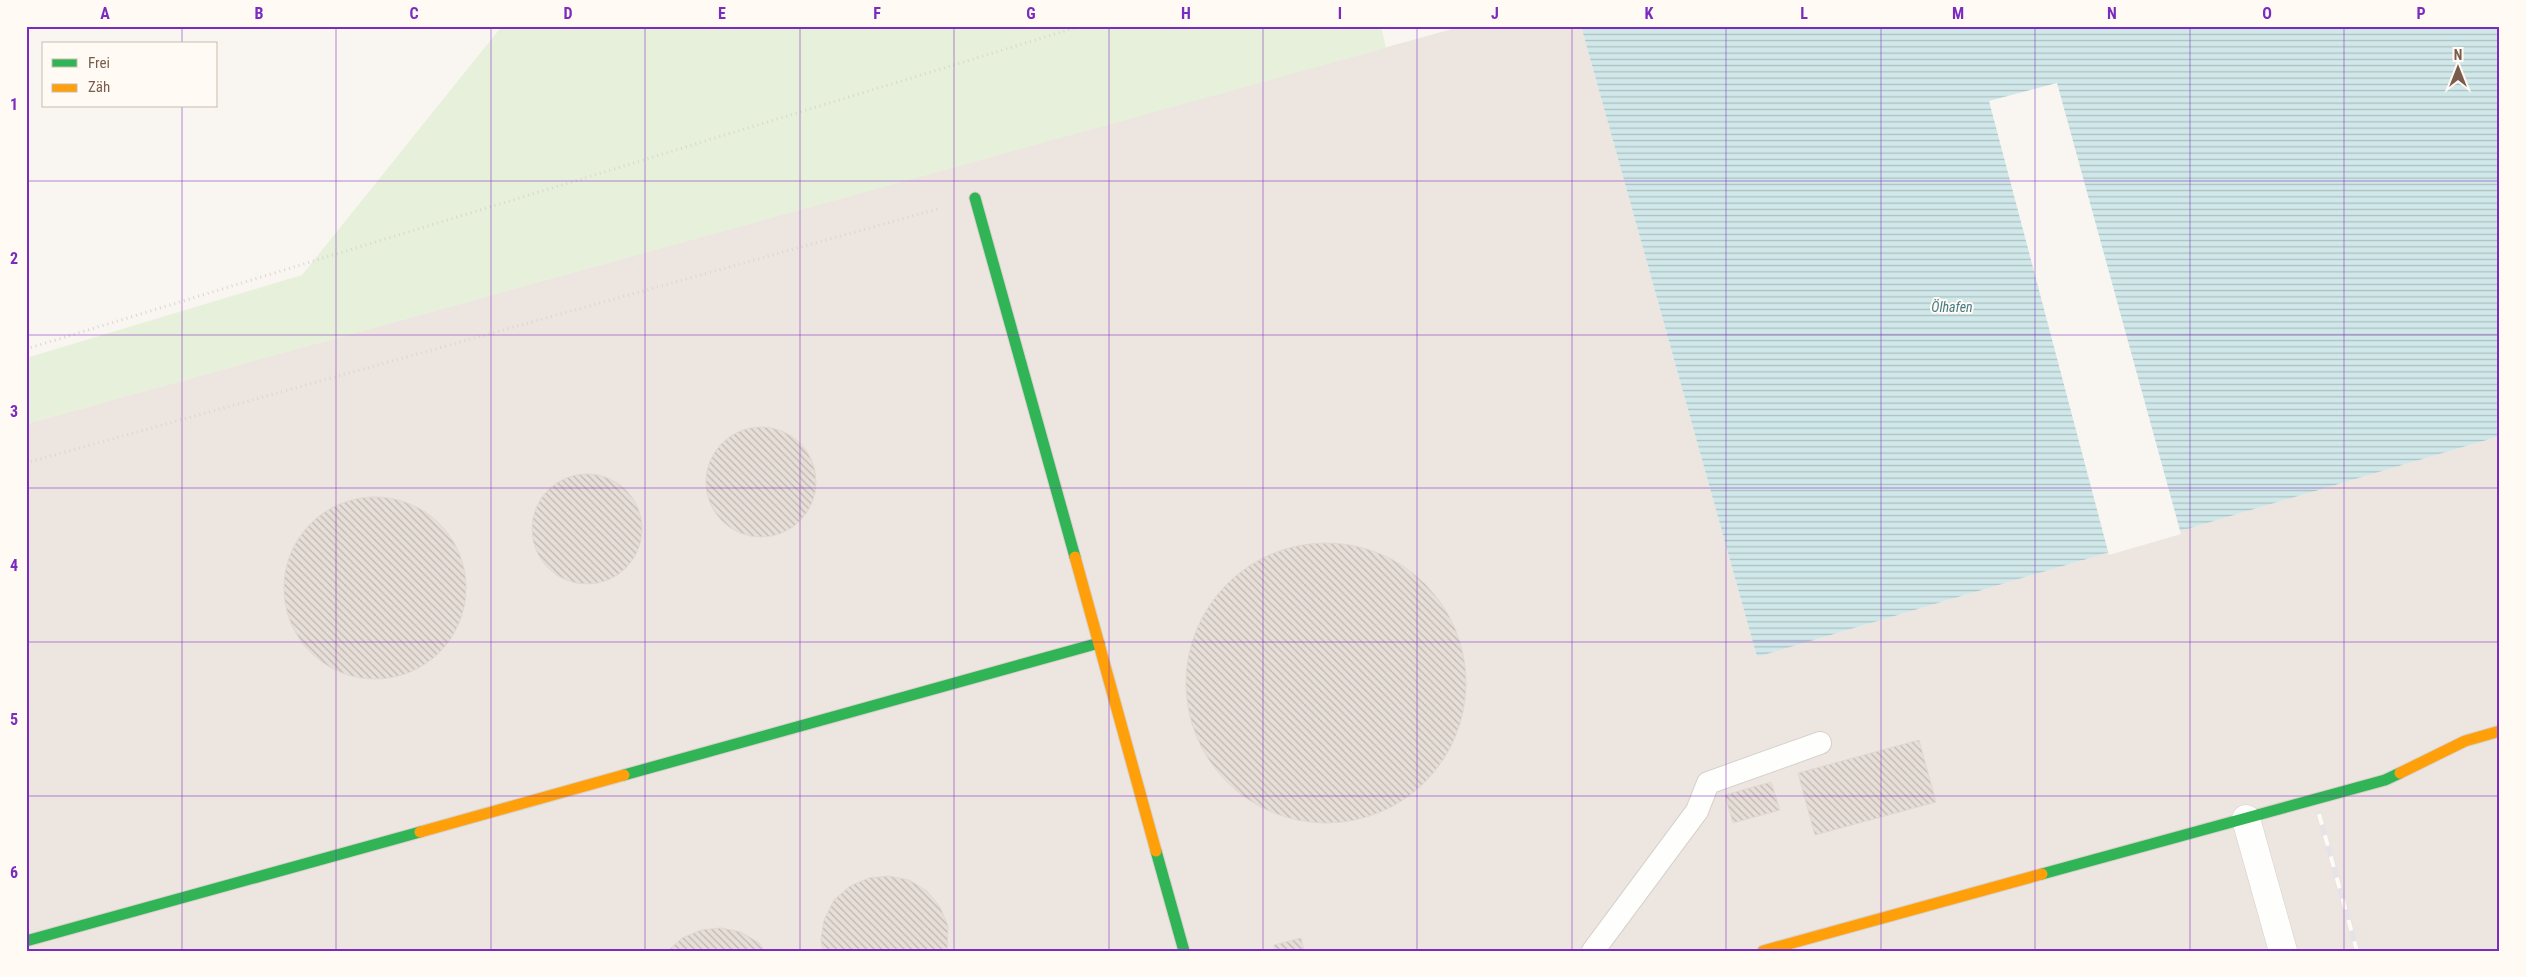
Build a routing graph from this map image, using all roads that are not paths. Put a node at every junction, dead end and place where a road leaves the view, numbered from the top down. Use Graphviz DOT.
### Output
graph roads {
  1 [pos="975,198"];
  2 [pos="1099,643"];
  3 [pos="2500,731"];
  4 [pos="1820,743"];
  5 [pos="2246,819"];
  6 [pos="26,940"];
  7 [pos="1184,951"];
  8 [pos="1592,951"];
  9 [pos="1763,951"];
  10 [pos="2283,951"];
  1 -- 2 [label="street"];
  2 -- 6 [label="street"];
  2 -- 7 [label="street"];
  3 -- 5 [label="street"];
  4 -- 8 [label="lane"];
  5 -- 9 [label="street"];
  5 -- 10 [label="street"];
}
